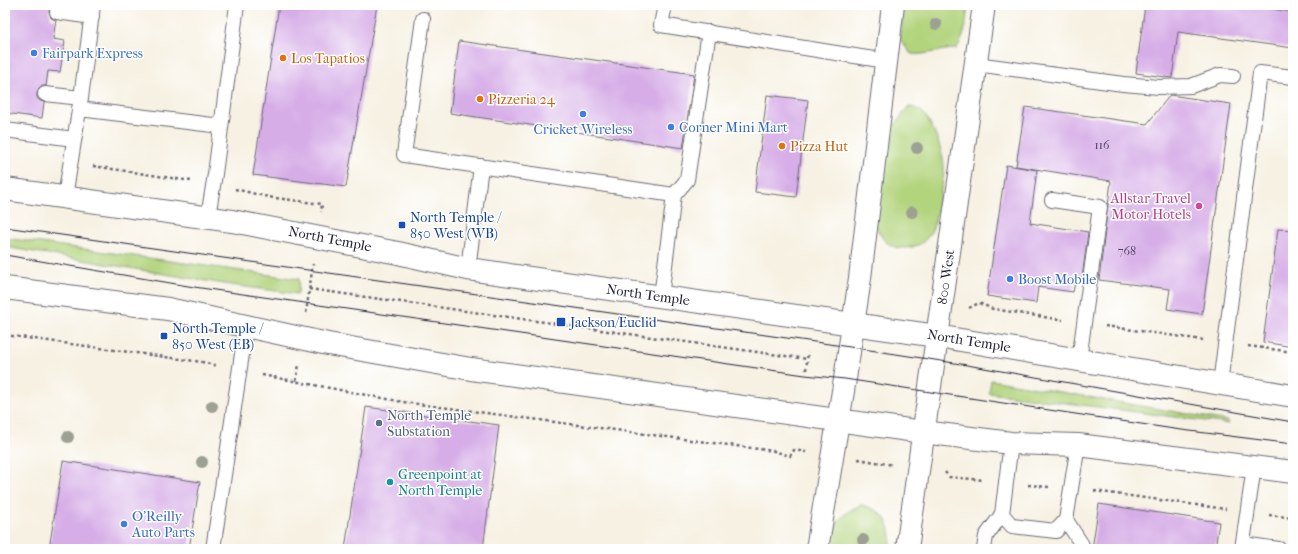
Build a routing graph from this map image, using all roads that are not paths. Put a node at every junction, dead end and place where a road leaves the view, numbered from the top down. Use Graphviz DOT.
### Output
graph roads {
  1 [pos="237,5"];
  2 [pos="665,5"];
  3 [pos="893,5"];
  4 [pos="984,5"];
  5 [pos="93,11"];
  6 [pos="57,12"];
  7 [pos="423,18"];
  8 [pos="709,32"];
  9 [pos="886,61"];
  10 [pos="976,64"];
  11 [pos="1233,76"];
  12 [pos="1293,77"];
  13 [pos="45,94"];
  14 [pos="80,104"];
  15 [pos="221,126"];
  16 [pos="5,130"];
  17 [pos="74,139"];
  18 [pos="481,166"];
  19 [pos="5,189"];
  20 [pos="674,195"];
  21 [pos="65,197"];
  22 [pos="1052,200"];
  23 [pos="208,217"];
  24 [pos="468,270"];
  25 [pos="5,288"];
  26 [pos="661,297"];
  27 [pos="854,325"];
  28 [pos="246,327"];
  29 [pos="937,336"];
  30 [pos="1078,360"];
  31 [pos="1220,384"];
  32 [pos="1293,396"];
  33 [pos="838,421"];
  34 [pos="923,432"];
  35 [pos="1011,443"];
  36 [pos="1078,445"];
  37 [pos="1254,467"];
  38 [pos="1293,472"];
  39 [pos="1002,514"];
  40 [pos="1066,520"];
  41 [pos="1243,547"];
  42 [pos="213,549"];
  43 [pos="817,549"];
  44 [pos="907,549"];
  45 [pos="984,549"];
  46 [pos="1081,549"];
  47 [pos="1279,549"];
  1 -- 15 [label="lane"];
  2 -- 8 [label="lane"];
  3 -- 9 [label="main road"];
  4 -- 10 [label="main road, 800 West"];
  5 -- 6 [label="lane"];
  5 -- 14 [label="lane"];
  7 -- 18 [label="lane"];
  8 -- 9 [label="lane"];
  8 -- 20 [label="lane"];
  9 -- 27 [label="main road"];
  10 -- 11 [label="lane"];
  10 -- 29 [label="main road, 800 West"];
  12 -- 31 [label="lane"];
  13 -- 14 [label="lane"];
  14 -- 15 [label="lane"];
  14 -- 17 [label="lane"];
  15 -- 23 [label="lane"];
  16 -- 17 [label="lane"];
  17 -- 21 [label="lane"];
  18 -- 20 [label="lane"];
  18 -- 24 [label="lane"];
  19 -- 21 [label="main road, North Temple"];
  20 -- 26 [label="lane"];
  21 -- 23 [label="main road, North Temple"];
  22 -- 30 [label="lane"];
  23 -- 24 [label="main road, North Temple"];
  24 -- 26 [label="main road, North Temple"];
  25 -- 28 [label="main road"];
  26 -- 27 [label="main road, North Temple"];
  27 -- 29 [label="main road, North Temple"];
  27 -- 33 [label="main road"];
  28 -- 33 [label="main road"];
  28 -- 42 [label="lane"];
  29 -- 30 [label="main road, North Temple"];
  29 -- 34 [label="main road, 800 West"];
  30 -- 31 [label="main road, North Temple"];
  31 -- 32 [label="main road, North Temple"];
  33 -- 34 [label="main road"];
  33 -- 43 [label="main road"];
  34 -- 35 [label="main road"];
  34 -- 44 [label="main road, 800 West"];
  35 -- 36 [label="main road"];
  35 -- 39 [label="lane"];
  36 -- 37 [label="main road"];
  36 -- 40 [label="lane"];
  37 -- 38 [label="main road"];
  37 -- 41 [label="lane"];
  39 -- 40 [label="lane"];
  39 -- 45 [label="lane"];
  40 -- 46 [label="lane"];
  41 -- 47 [label="lane"];
}
